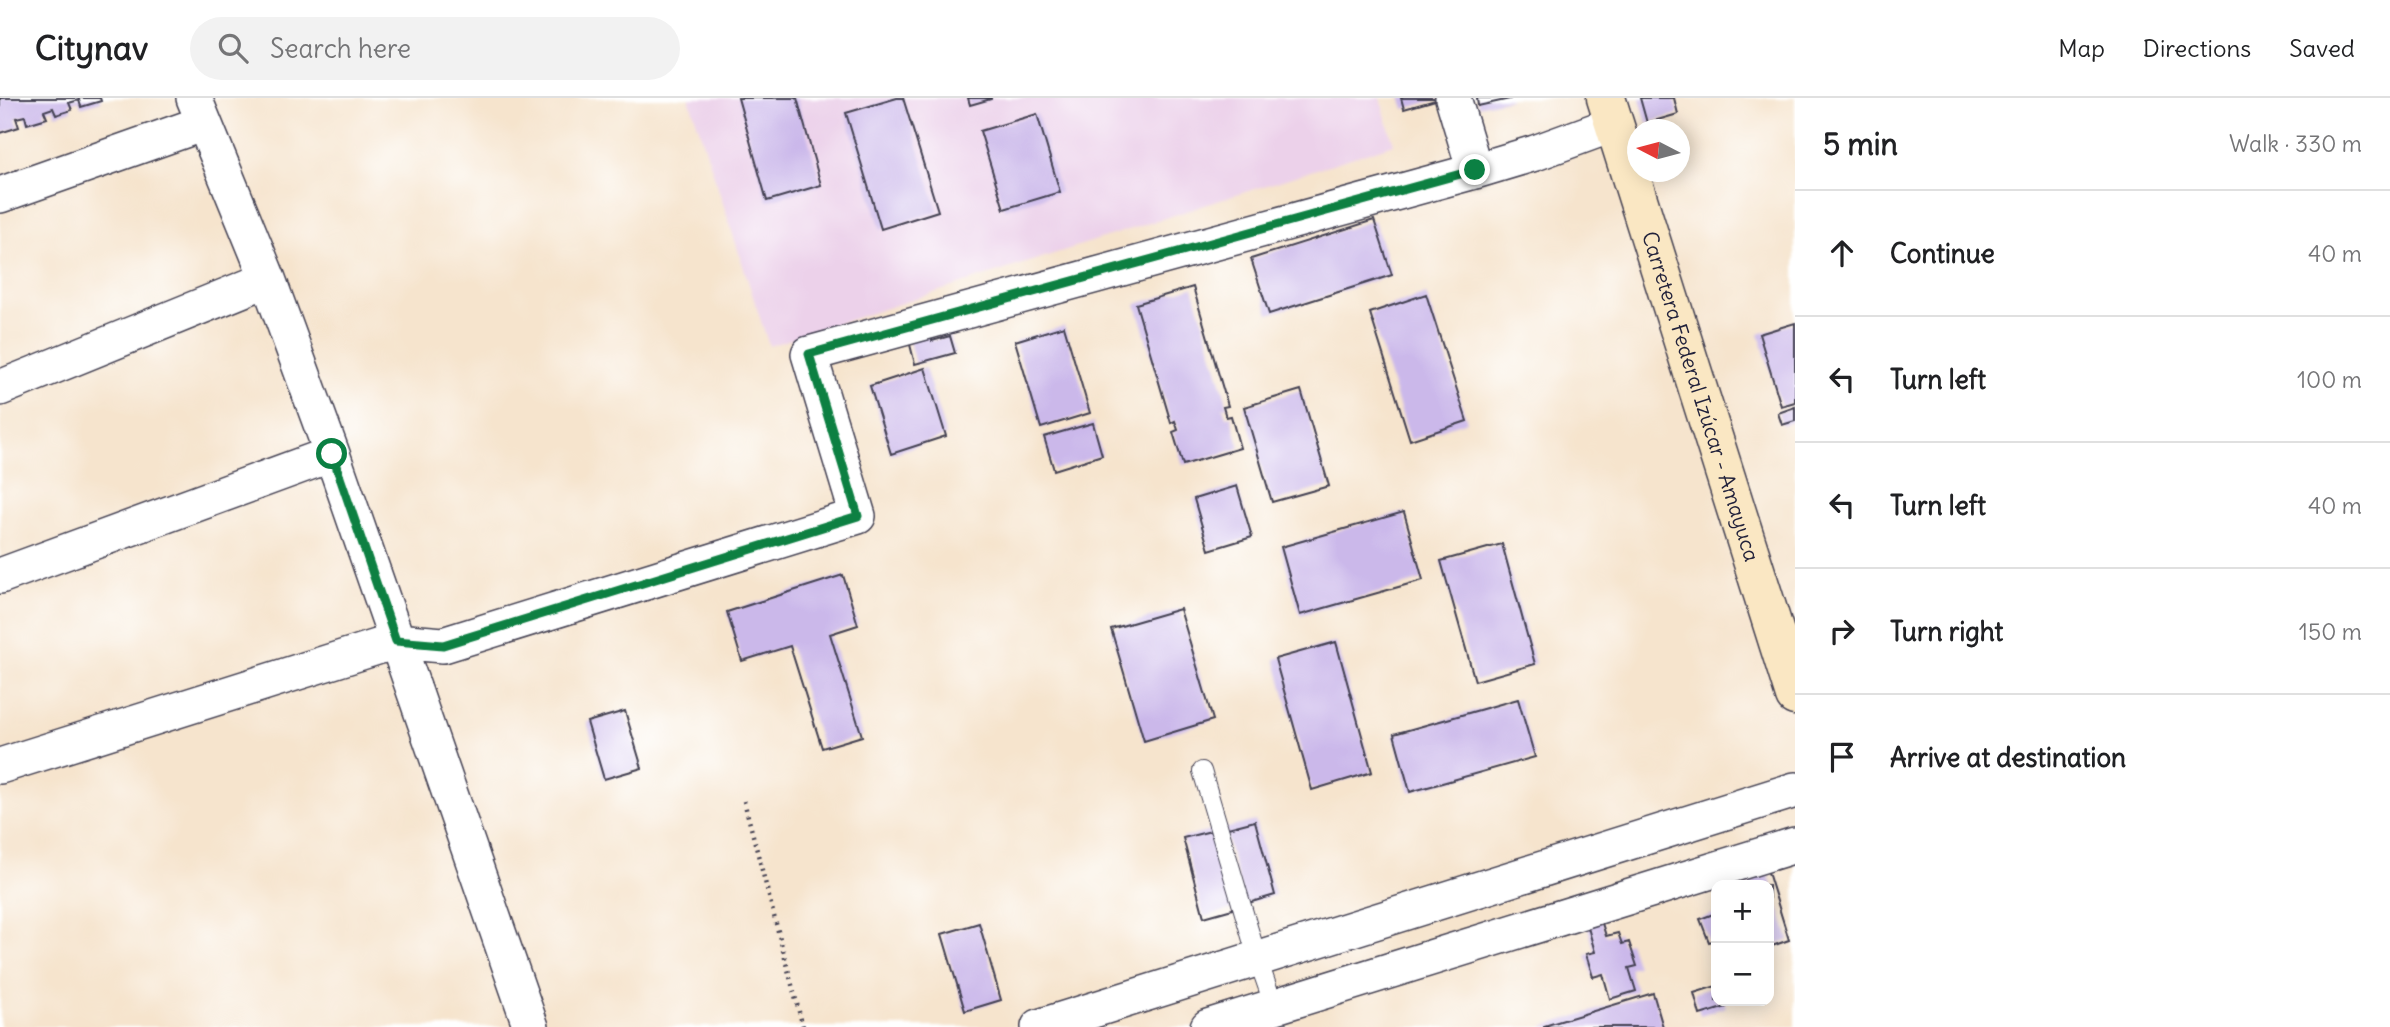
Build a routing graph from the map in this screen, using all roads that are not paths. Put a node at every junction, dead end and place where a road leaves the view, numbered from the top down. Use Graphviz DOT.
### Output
graph roads {
  1 [pos="1453,98"];
  2 [pos="199,110"];
  3 [pos="1610,111"];
  4 [pos="1475,170"];
  5 [pos="0,195"];
  6 [pos="268,279"];
  7 [pos="0,388"];
  8 [pos="332,454"];
  9 [pos="0,576"];
  10 [pos="396,641"];
  11 [pos="1795,696"];
  12 [pos="0,766"];
  13 [pos="1202,771"];
  14 [pos="1795,790"];
  15 [pos="1795,845"];
  16 [pos="1590,854"];
  17 [pos="1604,904"];
  18 [pos="1257,957"];
  19 [pos="1274,1006"];
  20 [pos="531,1027"];
  21 [pos="1039,1027"];
  22 [pos="1208,1027"];
  1 -- 4 [label="street"];
  2 -- 5 [label="street"];
  2 -- 6 [label="street"];
  3 -- 4 [label="street"];
  3 -- 11 [label="main road, Carretera Federal Izúcar - Amayuca"];
  4 -- 10 [label="street"];
  6 -- 7 [label="street"];
  6 -- 8 [label="street"];
  8 -- 9 [label="street"];
  8 -- 10 [label="street"];
  10 -- 12 [label="street"];
  10 -- 20 [label="street"];
  13 -- 18 [label="lane"];
  14 -- 16 [label="street"];
  15 -- 17 [label="street"];
  16 -- 17 [label="street"];
  16 -- 18 [label="street"];
  17 -- 19 [label="street"];
  18 -- 19 [label="lane"];
  18 -- 21 [label="street"];
  19 -- 22 [label="street"];
}
